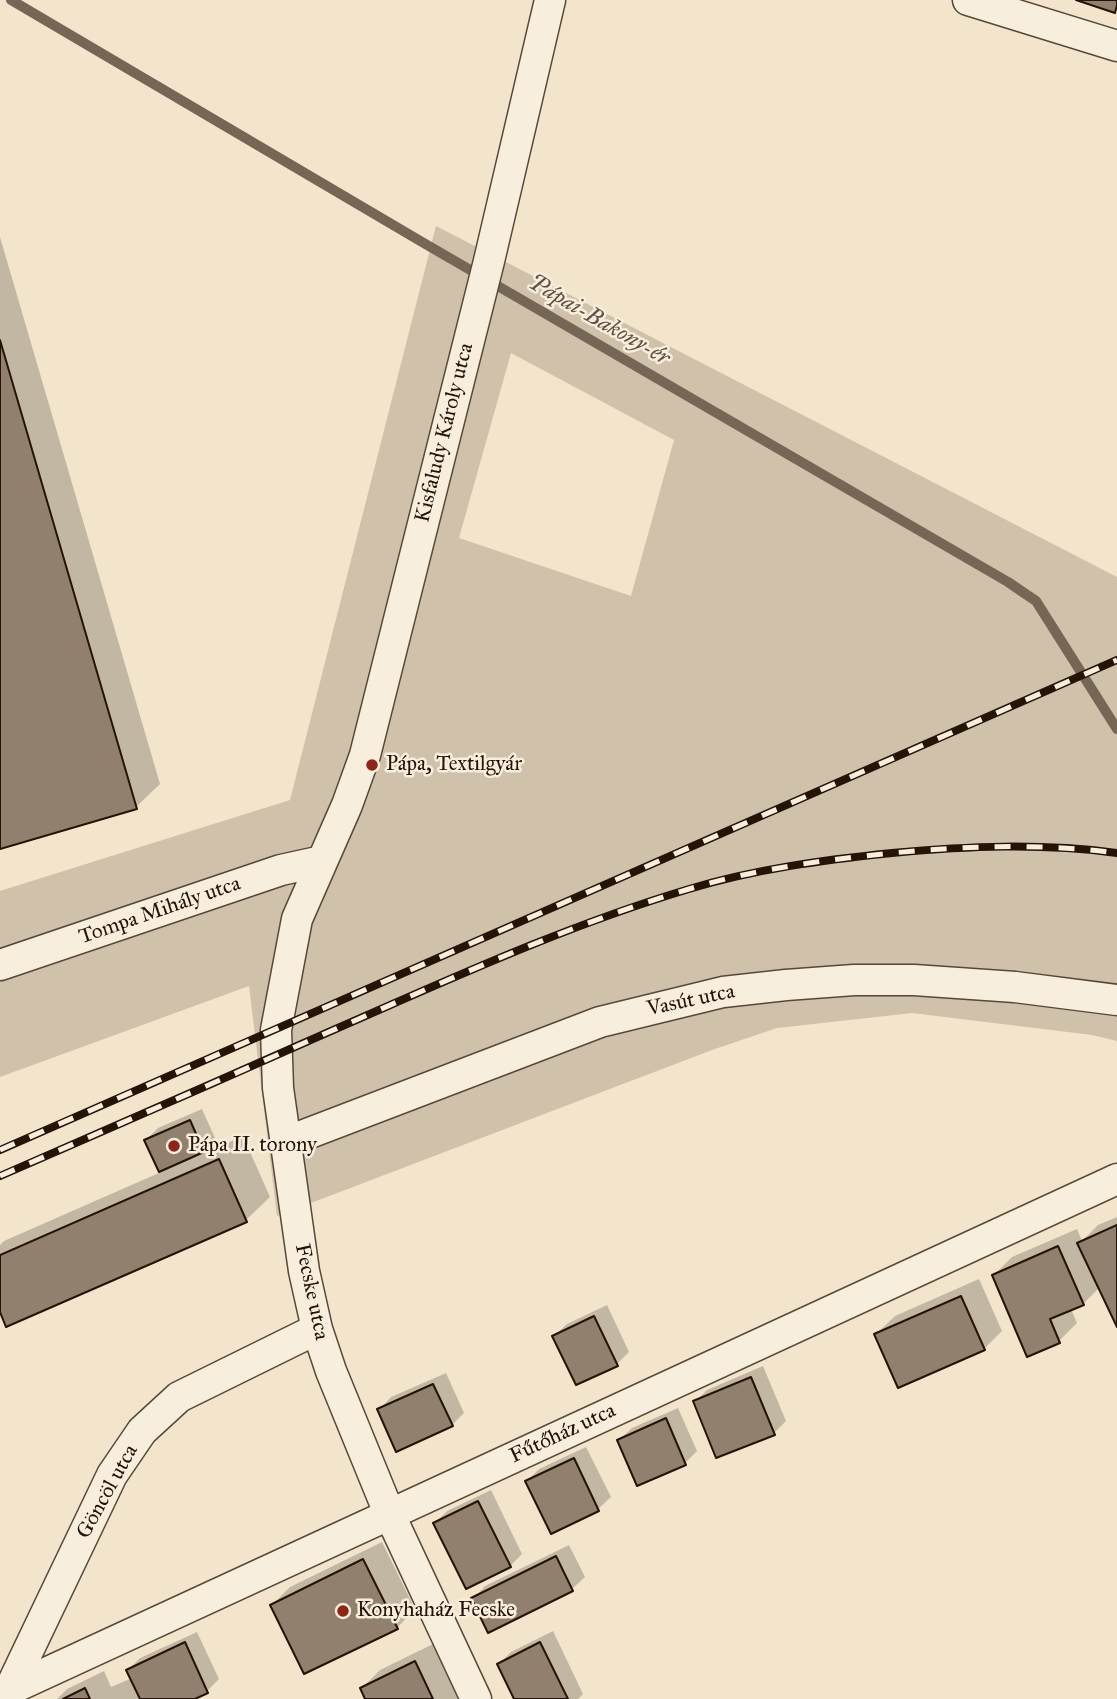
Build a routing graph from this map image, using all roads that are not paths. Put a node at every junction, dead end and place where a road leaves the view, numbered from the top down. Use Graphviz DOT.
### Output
graph roads {
  1 [pos="551,0"];
  2 [pos="968,0"];
  3 [pos="1117,46"];
  4 [pos="322,862"];
  5 [pos="0,965"];
  6 [pos="1117,1000"];
  7 [pos="286,1142"];
  8 [pos="1117,1179"];
  9 [pos="317,1329"];
  10 [pos="389,1513"];
  11 [pos="7,1694"];
  12 [pos="476,1699"];
  1 -- 4 [label="street, Kisfaludy Károly utca"];
  2 -- 3 [label="street"];
  4 -- 5 [label="street, Tompa Mihály utca"];
  4 -- 7 [label="street, Fecske utca"];
  6 -- 7 [label="street, Vasút utca"];
  7 -- 9 [label="street, Fecske utca"];
  8 -- 10 [label="street, Fűtőház utca"];
  9 -- 10 [label="street, Fecske utca"];
  9 -- 11 [label="street, Göncöl utca"];
  10 -- 11 [label="street, Fűtőház utca"];
  10 -- 12 [label="street, Fecske utca"];
}
